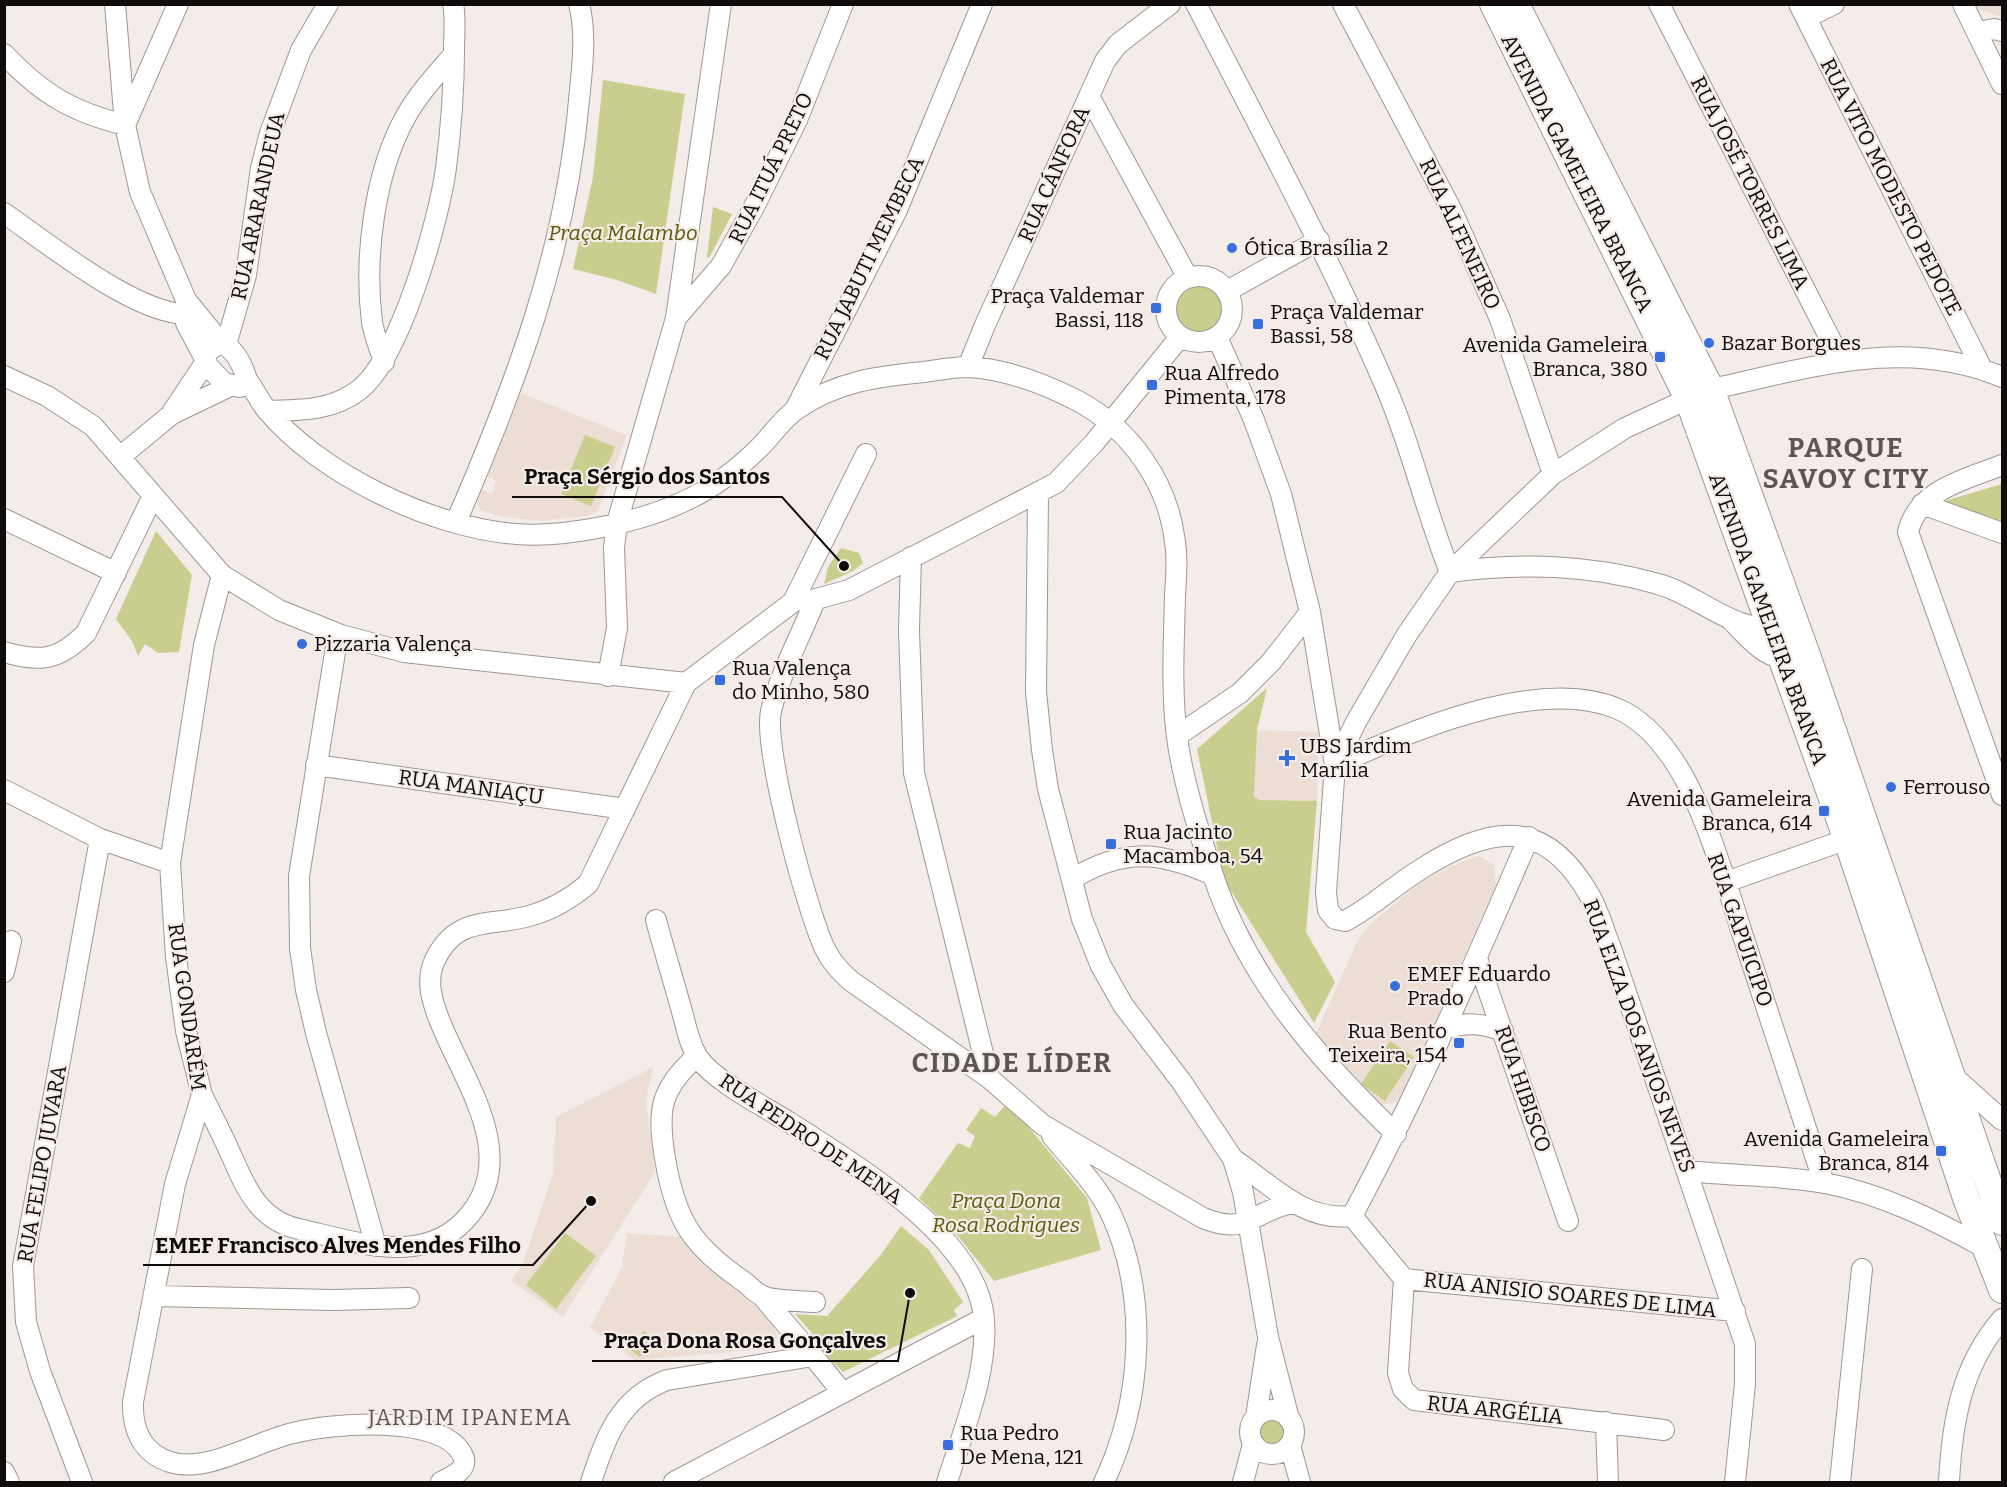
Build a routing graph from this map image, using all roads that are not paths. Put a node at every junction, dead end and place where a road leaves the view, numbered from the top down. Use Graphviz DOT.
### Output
graph roads {
  1 [pos="115,4"];
  2 [pos="178,4"];
  3 [pos="328,4"];
  4 [pos="453,4"];
  5 [pos="579,4"];
  6 [pos="721,4"];
  7 [pos="843,4"];
  8 [pos="982,4"];
  9 [pos="1170,4"];
  10 [pos="1196,4"];
  11 [pos="1343,4"];
  12 [pos="1659,4"];
  13 [pos="1834,4"];
  14 [pos="1964,4"];
  15 [pos="1500,5"];
  16 [pos="1803,11"];
  17 [pos="2002,31"];
  18 [pos="1977,32"];
  19 [pos="4,54"];
  20 [pos="454,54"];
  21 [pos="2002,84"];
  22 [pos="1089,96"];
  23 [pos="125,124"];
  24 [pos="4,213"];
  25 [pos="1319,240"];
  26 [pos="1188,278"];
  27 [pos="1227,291"];
  28 [pos="189,309"];
  29 [pos="676,318"];
  30 [pos="1180,337"];
  31 [pos="1216,337"];
  32 [pos="224,344"];
  33 [pos="204,360"];
  34 [pos="384,362"];
  35 [pos="1842,362"];
  36 [pos="968,367"];
  37 [pos="1982,369"];
  38 [pos="4,376"];
  39 [pos="2002,378"];
  40 [pos="238,384"];
  41 [pos="1711,389"];
  42 [pos="1688,399"];
  43 [pos="266,409"];
  44 [pos="795,410"];
  45 [pos="172,414"];
  46 [pos="1109,422"];
  47 [pos="866,454"];
  48 [pos="121,456"];
  49 [pos="2002,465"];
  50 [pos="1553,474"];
  51 [pos="1038,495"];
  52 [pos="153,496"];
  53 [pos="1922,504"];
  54 [pos="4,519"];
  55 [pos="456,522"];
  56 [pos="617,523"];
  57 [pos="2002,533"];
  58 [pos="911,557"];
  59 [pos="1450,572"];
  60 [pos="116,573"];
  61 [pos="222,575"];
  62 [pos="815,600"];
  63 [pos="794,602"];
  64 [pos="1310,612"];
  65 [pos="1731,620"];
  66 [pos="1795,623"];
  67 [pos="1770,628"];
  68 [pos="338,634"];
  69 [pos="4,652"];
  70 [pos="1807,655"];
  71 [pos="1782,659"];
  72 [pos="608,676"];
  73 [pos="686,683"];
  74 [pos="1177,736"];
  75 [pos="316,765"];
  76 [pos="1335,765"];
  77 [pos="4,790"];
  78 [pos="2002,795"];
  79 [pos="625,809"];
  80 [pos="1857,836"];
  81 [pos="1529,837"];
  82 [pos="100,839"];
  83 [pos="170,862"];
  84 [pos="1213,875"];
  85 [pos="1072,879"];
  86 [pos="1726,882"];
  87 [pos="656,920"];
  88 [pos="11,941"];
  89 [pos="1477,958"];
  90 [pos="4,972"];
  91 [pos="1444,1029"];
  92 [pos="1503,1031"];
  93 [pos="1933,1054"];
  94 [pos="697,1056"];
  95 [pos="989,1078"];
  96 [pos="1955,1078"];
  97 [pos="202,1095"];
  98 [pos="2002,1120"];
  99 [pos="1043,1125"];
  100 [pos="1396,1134"];
  101 [pos="1233,1159"];
  102 [pos="1688,1171"];
  103 [pos="1824,1183"];
  104 [pos="1967,1200"];
  105 [pos="1292,1203"];
  106 [pos="1352,1216"];
  107 [pos="1248,1221"];
  108 [pos="1568,1221"];
  109 [pos="2002,1222"];
  110 [pos="1943,1224"];
  111 [pos="376,1246"];
  112 [pos="1986,1248"];
  113 [pos="1862,1269"];
  114 [pos="1404,1279"];
  115 [pos="2002,1290"];
  116 [pos="155,1296"];
  117 [pos="762,1296"];
  118 [pos="409,1298"];
  119 [pos="815,1302"];
  120 [pos="1735,1311"];
  121 [pos="984,1318"];
  122 [pos="2002,1319"];
  123 [pos="1268,1336"];
  124 [pos="1995,1337"];
  125 [pos="813,1356"];
  126 [pos="842,1392"];
  127 [pos="1256,1417"];
  128 [pos="1289,1419"];
  129 [pos="1606,1422"];
  130 [pos="1664,1430"];
  131 [pos="1253,1444"];
  132 [pos="1290,1445"];
  133 [pos="4,1472"];
  134 [pos="9,1482"];
  135 [pos="82,1482"];
  136 [pos="441,1482"];
  137 [pos="591,1482"];
  138 [pos="674,1482"];
  139 [pos="947,1482"];
  140 [pos="1104,1482"];
  141 [pos="1243,1482"];
  142 [pos="1300,1482"];
  143 [pos="1608,1482"];
  144 [pos="1735,1482"];
  145 [pos="1840,1482"];
  146 [pos="1949,1482"];
  1 -- 23 [label="street"];
  2 -- 23 [label="street"];
  3 -- 32 [label="street, RUA ARARANDEUA"];
  4 -- 20 [label="street"];
  5 -- 55 [label="street"];
  6 -- 29 [label="street"];
  7 -- 29 [label="street, RUA ITUÁ PRETO"];
  8 -- 44 [label="street, RUA JABUTI MEMBECA"];
  9 -- 22 [label="street, RUA CÁNFORA"];
  10 -- 25 [label="street"];
  11 -- 50 [label="street, RUA ALFENEIRO"];
  12 -- 35 [label="street, RUA JOSÉ TORRES LIMA"];
  13 -- 16 [label="street"];
  14 -- 18 [label="street"];
  15 -- 41 [label="main road, AVENIDA GAMELEIRA BRANCA"];
  15 -- 42 [label="main road, AVENIDA GAMELEIRA BRANCA"];
  16 -- 37 [label="street, RUA VITO MODESTO PEDOTE"];
  17 -- 18 [label="street"];
  18 -- 21 [label="street"];
  19 -- 23 [label="street"];
  20 -- 34 [label="street"];
  20 -- 34 [label="street"];
  22 -- 26 [label="street"];
  22 -- 36 [label="street, RUA CÁNFORA"];
  23 -- 28 [label="street"];
  24 -- 28 [label="street"];
  25 -- 27 [label="street"];
  25 -- 59 [label="street"];
  26 -- 27 [label="street"];
  26 -- 30 [label="street"];
  27 -- 31 [label="street"];
  28 -- 32 [label="street"];
  28 -- 33 [label="street"];
  29 -- 56 [label="street"];
  30 -- 31 [label="street"];
  30 -- 46 [label="street"];
  31 -- 64 [label="street"];
  32 -- 33 [label="street"];
  32 -- 40 [label="street"];
  33 -- 40 [label="street"];
  33 -- 45 [label="street"];
  34 -- 43 [label="street"];
  35 -- 37 [label="street"];
  35 -- 41 [label="street"];
  36 -- 44 [label="street"];
  36 -- 46 [label="street"];
  37 -- 39 [label="street"];
  38 -- 48 [label="street"];
  40 -- 43 [label="street"];
  40 -- 45 [label="street"];
  41 -- 42 [label="street"];
  41 -- 66 [label="main road, AVENIDA GAMELEIRA BRANCA"];
  42 -- 50 [label="street"];
  42 -- 67 [label="main road, AVENIDA GAMELEIRA BRANCA"];
  43 -- 55 [label="street"];
  44 -- 56 [label="street"];
  45 -- 48 [label="street"];
  46 -- 51 [label="street"];
  46 -- 74 [label="street"];
  47 -- 63 [label="street"];
  48 -- 52 [label="street"];
  49 -- 53 [label="street"];
  50 -- 59 [label="street"];
  51 -- 58 [label="street"];
  51 -- 85 [label="street"];
  52 -- 60 [label="street"];
  52 -- 61 [label="street"];
  53 -- 57 [label="street"];
  53 -- 78 [label="street"];
  54 -- 60 [label="street"];
  55 -- 56 [label="street"];
  56 -- 72 [label="street"];
  58 -- 62 [label="street"];
  58 -- 95 [label="street"];
  59 -- 65 [label="street"];
  59 -- 76 [label="street"];
  60 -- 69 [label="street"];
  61 -- 68 [label="street"];
  61 -- 83 [label="street, RUA GONDARÉM"];
  62 -- 63 [label="street"];
  62 -- 95 [label="street"];
  63 -- 73 [label="street"];
  64 -- 74 [label="street"];
  64 -- 76 [label="street"];
  65 -- 67 [label="street"];
  65 -- 71 [label="street"];
  66 -- 67 [label="street"];
  66 -- 70 [label="main road, AVENIDA GAMELEIRA BRANCA"];
  67 -- 71 [label="main road, AVENIDA GAMELEIRA BRANCA"];
  68 -- 72 [label="street"];
  68 -- 75 [label="street"];
  70 -- 71 [label="street"];
  70 -- 80 [label="main road, AVENIDA GAMELEIRA BRANCA"];
  71 -- 80 [label="main road, AVENIDA GAMELEIRA BRANCA"];
  72 -- 73 [label="street"];
  73 -- 79 [label="street"];
  74 -- 84 [label="street"];
  75 -- 79 [label="street, RUA MANIAÇU"];
  75 -- 111 [label="street"];
  76 -- 81 [label="street, RUA ELZA DOS ANJOS NEVES"];
  76 -- 86 [label="street, RUA GAPUICIPO"];
  77 -- 82 [label="street"];
  79 -- 111 [label="street"];
  80 -- 86 [label="street"];
  80 -- 93 [label="main road, AVENIDA GAMELEIRA BRANCA"];
  81 -- 89 [label="street"];
  81 -- 102 [label="street, RUA ELZA DOS ANJOS NEVES"];
  82 -- 83 [label="street"];
  82 -- 135 [label="street, RUA FELIPO JUVARA"];
  83 -- 97 [label="street, RUA GONDARÉM"];
  84 -- 85 [label="street"];
  84 -- 100 [label="street"];
  85 -- 101 [label="street"];
  86 -- 103 [label="street, RUA GAPUICIPO"];
  87 -- 94 [label="street, RUA PEDRO DE MENA"];
  88 -- 90 [label="street"];
  89 -- 91 [label="street"];
  89 -- 92 [label="street, RUA HIBISCO"];
  91 -- 92 [label="street"];
  91 -- 100 [label="street"];
  92 -- 108 [label="street, RUA HIBISCO"];
  93 -- 96 [label="main road, AVENIDA GAMELEIRA BRANCA"];
  93 -- 104 [label="main road, AVENIDA GAMELEIRA BRANCA"];
  94 -- 117 [label="street"];
  94 -- 121 [label="street, RUA PEDRO DE MENA"];
  95 -- 99 [label="street"];
  96 -- 98 [label="street"];
  96 -- 109 [label="main road, AVENIDA GAMELEIRA BRANCA"];
  97 -- 111 [label="street"];
  97 -- 116 [label="street, RUA GONDARÉM"];
  99 -- 107 [label="street"];
  99 -- 140 [label="street"];
  100 -- 106 [label="street"];
  101 -- 105 [label="street"];
  101 -- 107 [label="street"];
  102 -- 103 [label="street"];
  102 -- 120 [label="street, RUA ELZA DOS ANJOS NEVES"];
  103 -- 110 [label="street"];
  104 -- 110 [label="street"];
  104 -- 112 [label="main road, AVENIDA GAMELEIRA BRANCA"];
  105 -- 106 [label="street"];
  105 -- 107 [label="street"];
  106 -- 114 [label="street"];
  107 -- 123 [label="street"];
  110 -- 112 [label="street"];
  112 -- 115 [label="main road, AVENIDA GAMELEIRA BRANCA"];
  113 -- 145 [label="street"];
  114 -- 120 [label="street, RUA ANISIO SOARES DE LIMA"];
  114 -- 129 [label="street, RUA ARGÉLIA"];
  116 -- 118 [label="street"];
  116 -- 136 [label="street, RUA GONDARÉM"];
  117 -- 119 [label="street"];
  117 -- 125 [label="street"];
  120 -- 144 [label="street, RUA ELZA DOS ANJOS NEVES"];
  121 -- 126 [label="street"];
  121 -- 139 [label="street, RUA PEDRO DE MENA"];
  122 -- 124 [label="street"];
  123 -- 127 [label="street"];
  123 -- 128 [label="street"];
  124 -- 146 [label="street"];
  125 -- 126 [label="street"];
  125 -- 137 [label="street"];
  126 -- 138 [label="street"];
  127 -- 128 [label="street"];
  127 -- 131 [label="street"];
  128 -- 132 [label="street"];
  129 -- 130 [label="street, RUA ARGÉLIA"];
  129 -- 143 [label="street"];
  131 -- 132 [label="street"];
  131 -- 141 [label="street"];
  132 -- 142 [label="street"];
  133 -- 134 [label="street"];
}
